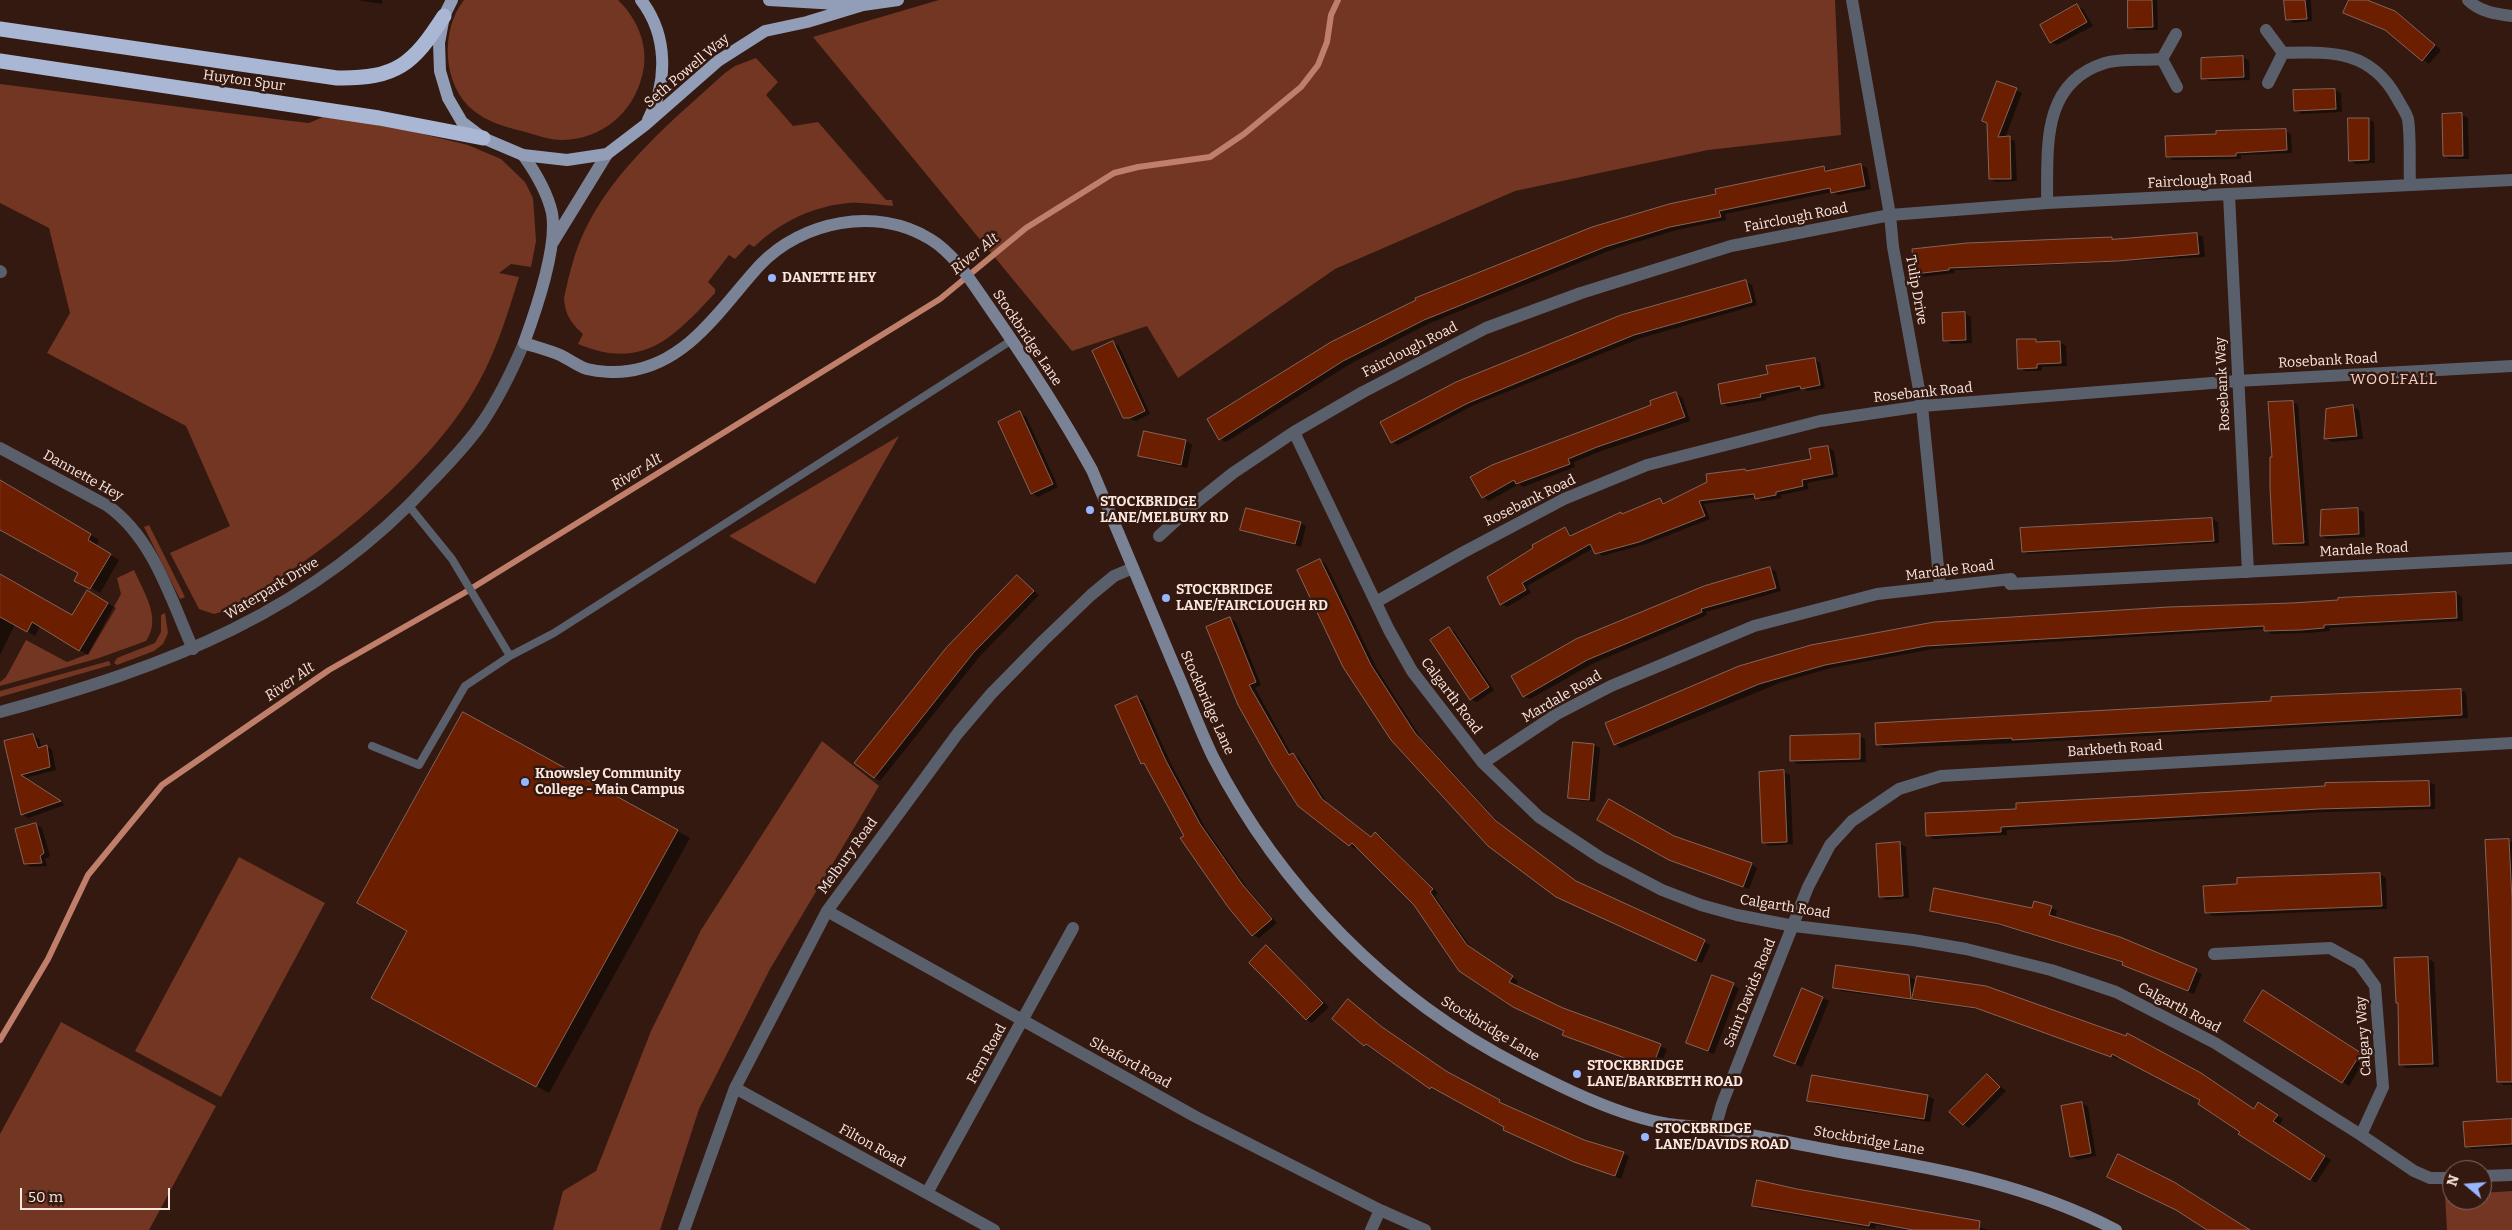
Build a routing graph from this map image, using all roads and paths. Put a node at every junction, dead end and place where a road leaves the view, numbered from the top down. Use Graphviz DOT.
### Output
graph roads {
  1 [pos="452,0"];
  2 [pos="641,0"];
  3 [pos="769,0"];
  4 [pos="898,0"];
  5 [pos="1852,0"];
  6 [pos="2468,0"];
  7 [pos="863,5"];
  8 [pos="444,16"];
  9 [pos="2512,16"];
  10 [pos="0,30"];
  11 [pos="2266,30"];
  12 [pos="2176,34"];
  13 [pos="2283,53"];
  14 [pos="2162,59"];
  15 [pos="0,61"];
  16 [pos="2268,83"];
  17 [pos="2177,87"];
  18 [pos="645,125"];
  19 [pos="483,138"];
  20 [pos="607,154"];
  21 [pos="523,155"];
  22 [pos="2512,180"];
  23 [pos="2410,184"];
  24 [pos="2229,194"];
  25 [pos="2047,203"];
  26 [pos="1890,215"];
  27 [pos="553,242"];
  28 [pos="1012,340"];
  29 [pos="524,343"];
  30 [pos="2512,366"];
  31 [pos="2238,382"];
  32 [pos="1922,406"];
  33 [pos="1294,432"];
  34 [pos="0,448"];
  35 [pos="409,506"];
  36 [pos="1159,536"];
  37 [pos="2512,558"];
  38 [pos="1133,568"];
  39 [pos="2248,572"];
  40 [pos="1940,587"];
  41 [pos="1376,602"];
  42 [pos="193,649"];
  43 [pos="510,656"];
  44 [pos="0,712"];
  45 [pos="2512,743"];
  46 [pos="372,746"];
  47 [pos="1483,763"];
  48 [pos="826,911"];
  49 [pos="1794,926"];
  50 [pos="1073,928"];
  51 [pos="2214,954"];
  52 [pos="1023,1021"];
  53 [pos="735,1088"];
  54 [pos="1715,1129"];
  55 [pos="2361,1135"];
  56 [pos="2512,1175"];
  57 [pos="2492,1176"];
  58 [pos="2442,1178"];
  59 [pos="927,1193"];
  60 [pos="1380,1210"];
  61 [pos="684,1230"];
  62 [pos="994,1230"];
  63 [pos="1371,1230"];
  64 [pos="1424,1230"];
  65 [pos="2116,1230"];
  1 -- 8 [label="main road"];
  2 -- 18 [label="main road"];
  3 -- 7 [label="main road, Seth Powell Way"];
  4 -- 7 [label="main road, Seth Powell Way"];
  5 -- 26 [label="street, Tulip Drive"];
  6 -- 9 [label="street"];
  7 -- 18 [label="main road, Seth Powell Way"];
  8 -- 10 [label="highway, Huyton Spur"];
  8 -- 19 [label="main road"];
  11 -- 13 [label="street"];
  12 -- 14 [label="street"];
  13 -- 16 [label="street"];
  13 -- 23 [label="street"];
  14 -- 17 [label="street"];
  14 -- 25 [label="street"];
  15 -- 19 [label="highway, Huyton Spur"];
  18 -- 20 [label="main road, Seth Powell Way"];
  19 -- 21 [label="main road"];
  20 -- 21 [label="main road"];
  20 -- 27 [label="main road"];
  21 -- 27 [label="main road"];
  22 -- 23 [label="street, Fairclough Road"];
  23 -- 24 [label="street, Fairclough Road"];
  24 -- 25 [label="street, Fairclough Road"];
  24 -- 31 [label="street, Rosebank Way"];
  25 -- 26 [label="street, Fairclough Road"];
  26 -- 32 [label="street, Tulip Drive"];
  26 -- 33 [label="street, Fairclough Road"];
  27 -- 29 [label="main road"];
  28 -- 29 [label="main road, Stockbridge Lane"];
  28 -- 38 [label="main road, Stockbridge Lane"];
  28 -- 43 [label="lane"];
  29 -- 35 [label="street, Waterpark Drive"];
  30 -- 31 [label="street, Rosebank Road"];
  31 -- 32 [label="street, Rosebank Road"];
  31 -- 39 [label="street, Rosebank Way"];
  32 -- 40 [label="street, Tulip Drive"];
  32 -- 41 [label="street, Rosebank Road"];
  33 -- 36 [label="street, Fairclough Road"];
  33 -- 41 [label="street, Calgarth Road"];
  34 -- 42 [label="street, Dannette Hey"];
  35 -- 42 [label="street, Waterpark Drive"];
  35 -- 43 [label="lane"];
  37 -- 39 [label="street, Mardale Road"];
  38 -- 48 [label="street, Melbury Road"];
  38 -- 54 [label="main road, Stockbridge Lane"];
  39 -- 40 [label="street, Mardale Road"];
  40 -- 47 [label="street, Mardale Road"];
  41 -- 47 [label="street, Calgarth Road"];
  42 -- 44 [label="street, Waterpark Drive"];
  43 -- 46 [label="lane"];
  45 -- 49 [label="street, Barkbeth Road"];
  47 -- 49 [label="street, Calgarth Road"];
  48 -- 52 [label="street, Sleaford Road"];
  48 -- 53 [label="street, Melbury Road"];
  49 -- 54 [label="street, Saint Davids Road"];
  49 -- 55 [label="street, Calgarth Road"];
  50 -- 52 [label="street, Fern Road"];
  51 -- 55 [label="street, Calgary Way"];
  52 -- 59 [label="street, Fern Road"];
  52 -- 60 [label="street, Sleaford Road"];
  53 -- 59 [label="street, Filton Road"];
  53 -- 61 [label="street, Melbury Road"];
  54 -- 65 [label="main road, Stockbridge Lane"];
  55 -- 58 [label="street, Calgarth Road"];
  56 -- 57 [label="street"];
  59 -- 62 [label="street, Filton Road"];
  60 -- 63 [label="street"];
  60 -- 64 [label="street, Sleaford Road"];
}
